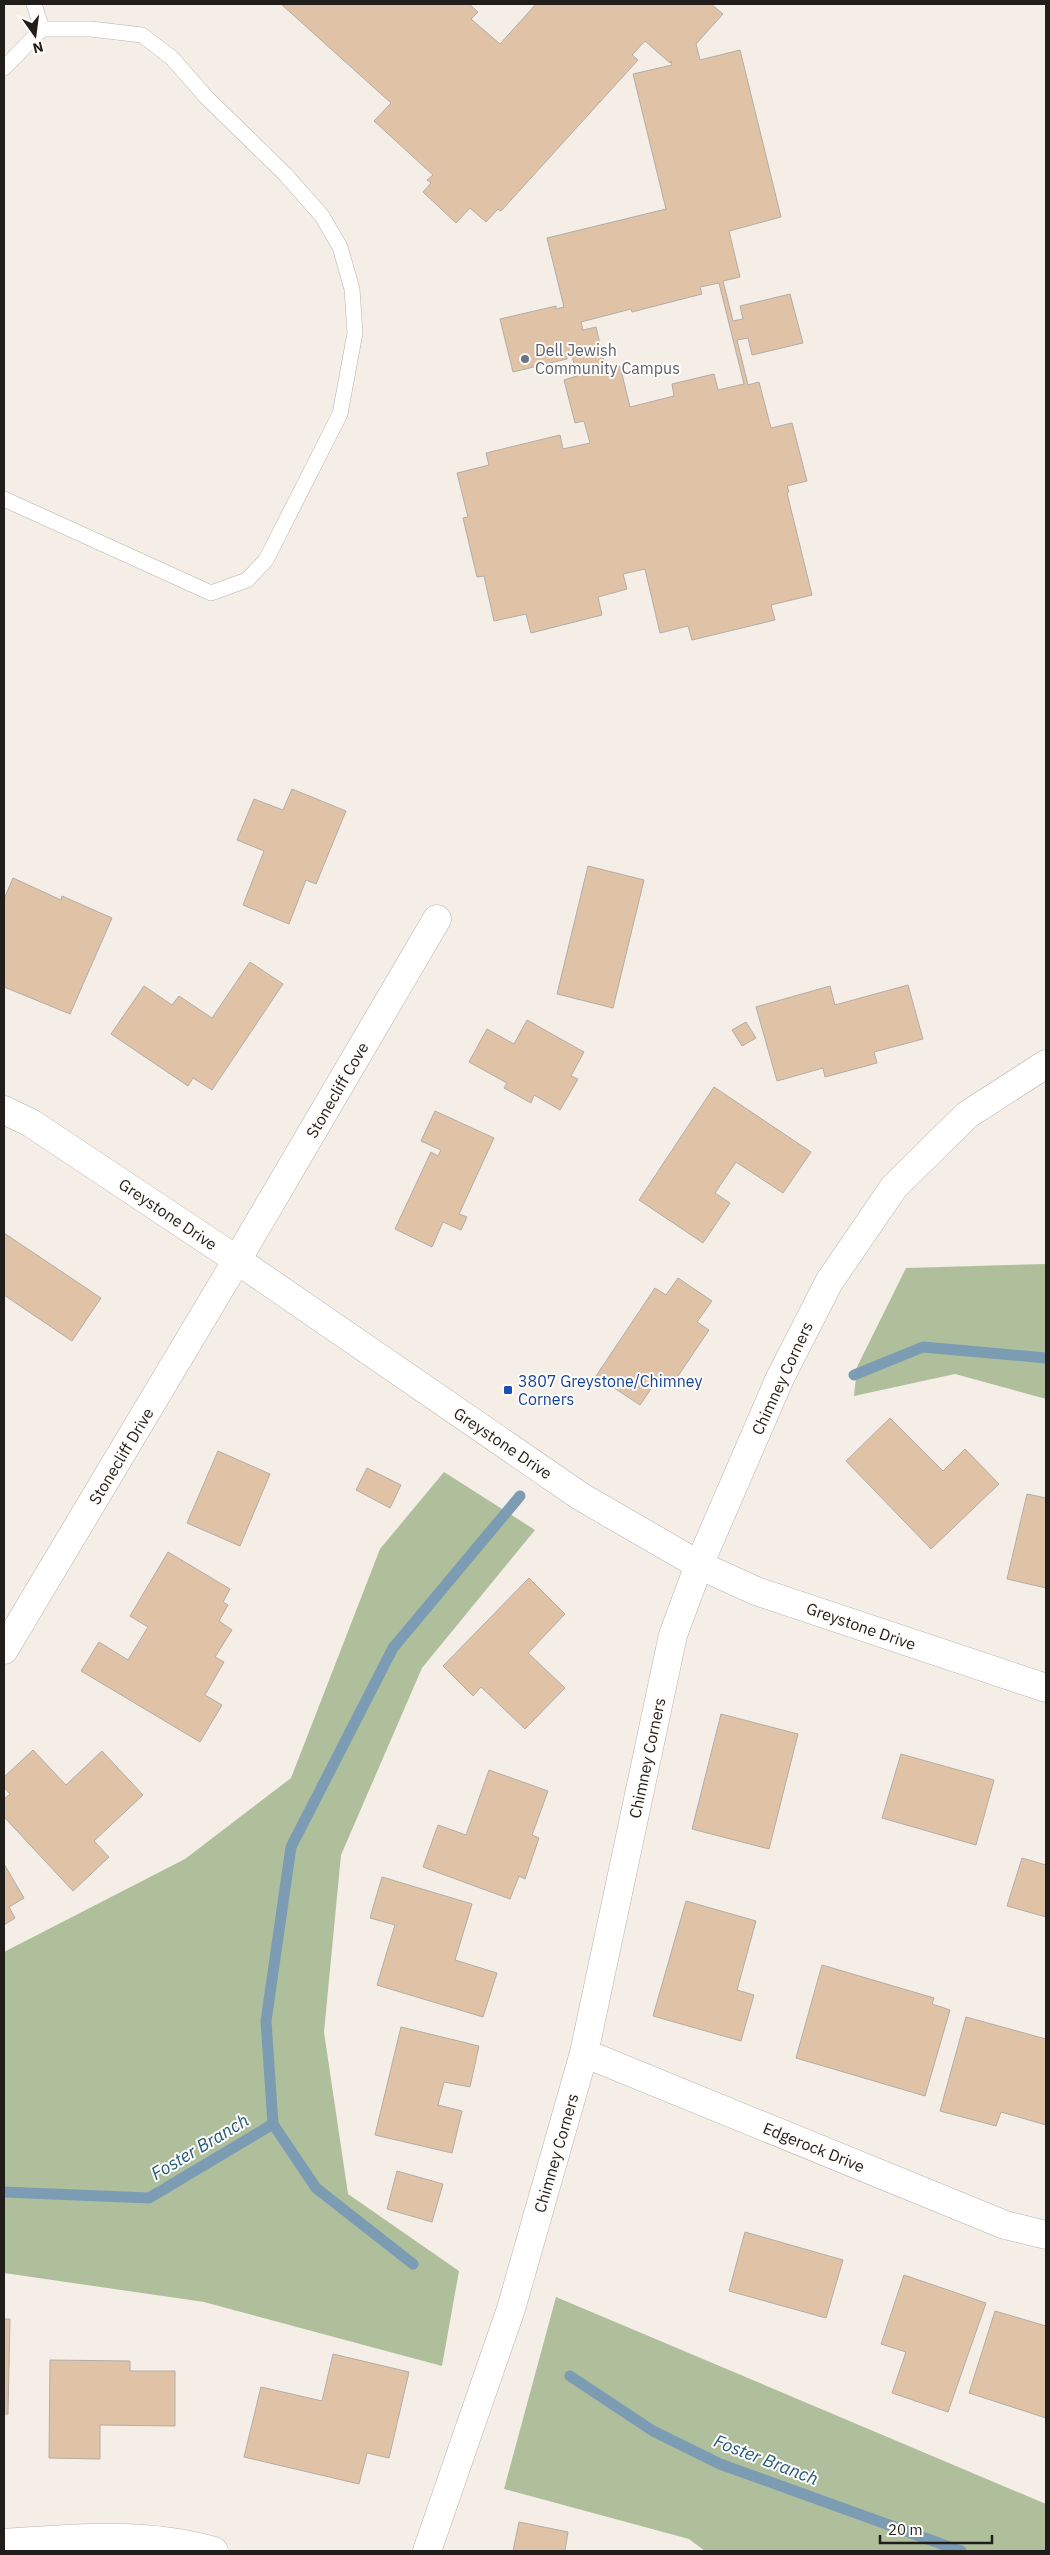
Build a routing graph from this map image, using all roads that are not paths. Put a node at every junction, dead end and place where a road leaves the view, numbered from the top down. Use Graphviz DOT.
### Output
graph roads {
  1 [pos="34,4"];
  2 [pos="42,29"];
  3 [pos="4,68"];
  4 [pos="4,499"];
  5 [pos="437,919"];
  6 [pos="1046,1064"];
  7 [pos="4,1110"];
  8 [pos="237,1260"];
  9 [pos="699,1565"];
  10 [pos="4,1650"];
  11 [pos="1046,1688"];
  12 [pos="584,2053"];
  13 [pos="1046,2235"];
  14 [pos="4,2543"];
  15 [pos="214,2551"];
  16 [pos="426,2551"];
  1 -- 2 [label="lane"];
  2 -- 3 [label="lane"];
  2 -- 4 [label="lane"];
  5 -- 8 [label="street, Stonecliff Cove"];
  6 -- 9 [label="street, Chimney Corners"];
  7 -- 8 [label="street, Greystone Drive"];
  8 -- 9 [label="street, Greystone Drive"];
  8 -- 10 [label="street, Stonecliff Drive"];
  9 -- 11 [label="street, Greystone Drive"];
  9 -- 12 [label="street, Chimney Corners"];
  12 -- 13 [label="street, Edgerock Drive"];
  12 -- 16 [label="street, Chimney Corners"];
  14 -- 15 [label="street"];
}
